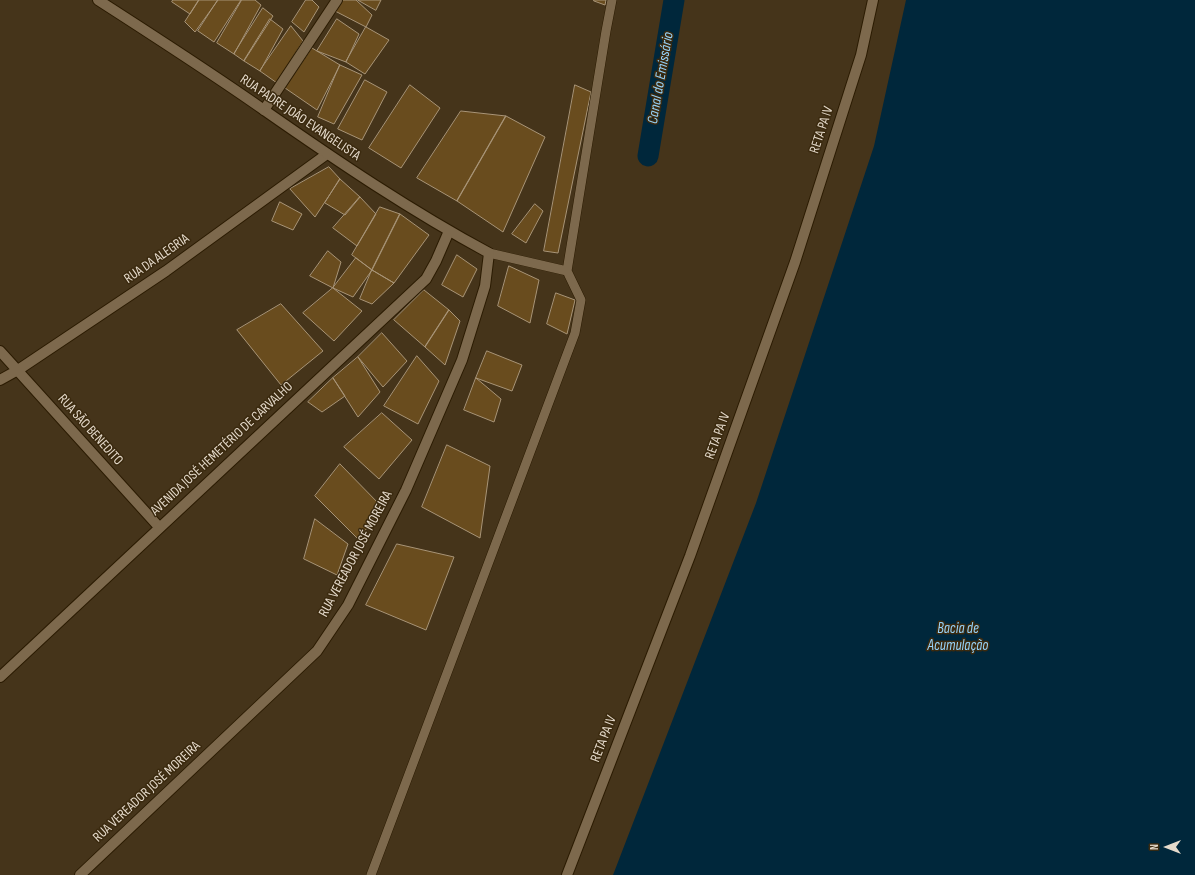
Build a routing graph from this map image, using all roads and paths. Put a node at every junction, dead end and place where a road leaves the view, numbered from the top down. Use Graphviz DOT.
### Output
graph roads {
  1 [pos="98,0"];
  2 [pos="337,0"];
  3 [pos="612,0"];
  4 [pos="873,0"];
  5 [pos="264,110"];
  6 [pos="327,154"];
  7 [pos="449,231"];
  8 [pos="489,253"];
  9 [pos="568,271"];
  10 [pos="0,351"];
  11 [pos="18,370"];
  12 [pos="0,380"];
  13 [pos="159,527"];
  14 [pos="0,677"];
  15 [pos="80,875"];
  16 [pos="371,875"];
  17 [pos="567,875"];
  1 -- 5 [label="street, RUA PADRE JOÃO EVANGELISTA"];
  2 -- 5 [label="street"];
  3 -- 9 [label="lane"];
  4 -- 17 [label="street, RETA PA IV"];
  5 -- 6 [label="street, RUA PADRE JOÃO EVANGELISTA"];
  6 -- 7 [label="street, RUA PADRE JOÃO EVANGELISTA"];
  6 -- 11 [label="street, RUA DA ALEGRIA"];
  7 -- 8 [label="street, RUA PADRE JOÃO EVANGELISTA"];
  7 -- 13 [label="street, AVENIDA JOSÉ HEMETÉRIO DE CARVALHO"];
  8 -- 9 [label="lane"];
  8 -- 15 [label="street, RUA VEREADOR JOSÉ MOREIRA"];
  9 -- 16 [label="lane"];
  10 -- 11 [label="street, RUA SÃO BENEDITO"];
  11 -- 12 [label="street, RUA DA ALEGRIA"];
  11 -- 13 [label="street, RUA SÃO BENEDITO"];
  13 -- 14 [label="street, AVENIDA JOSÉ HEMETÉRIO DE CARVALHO"];
}
